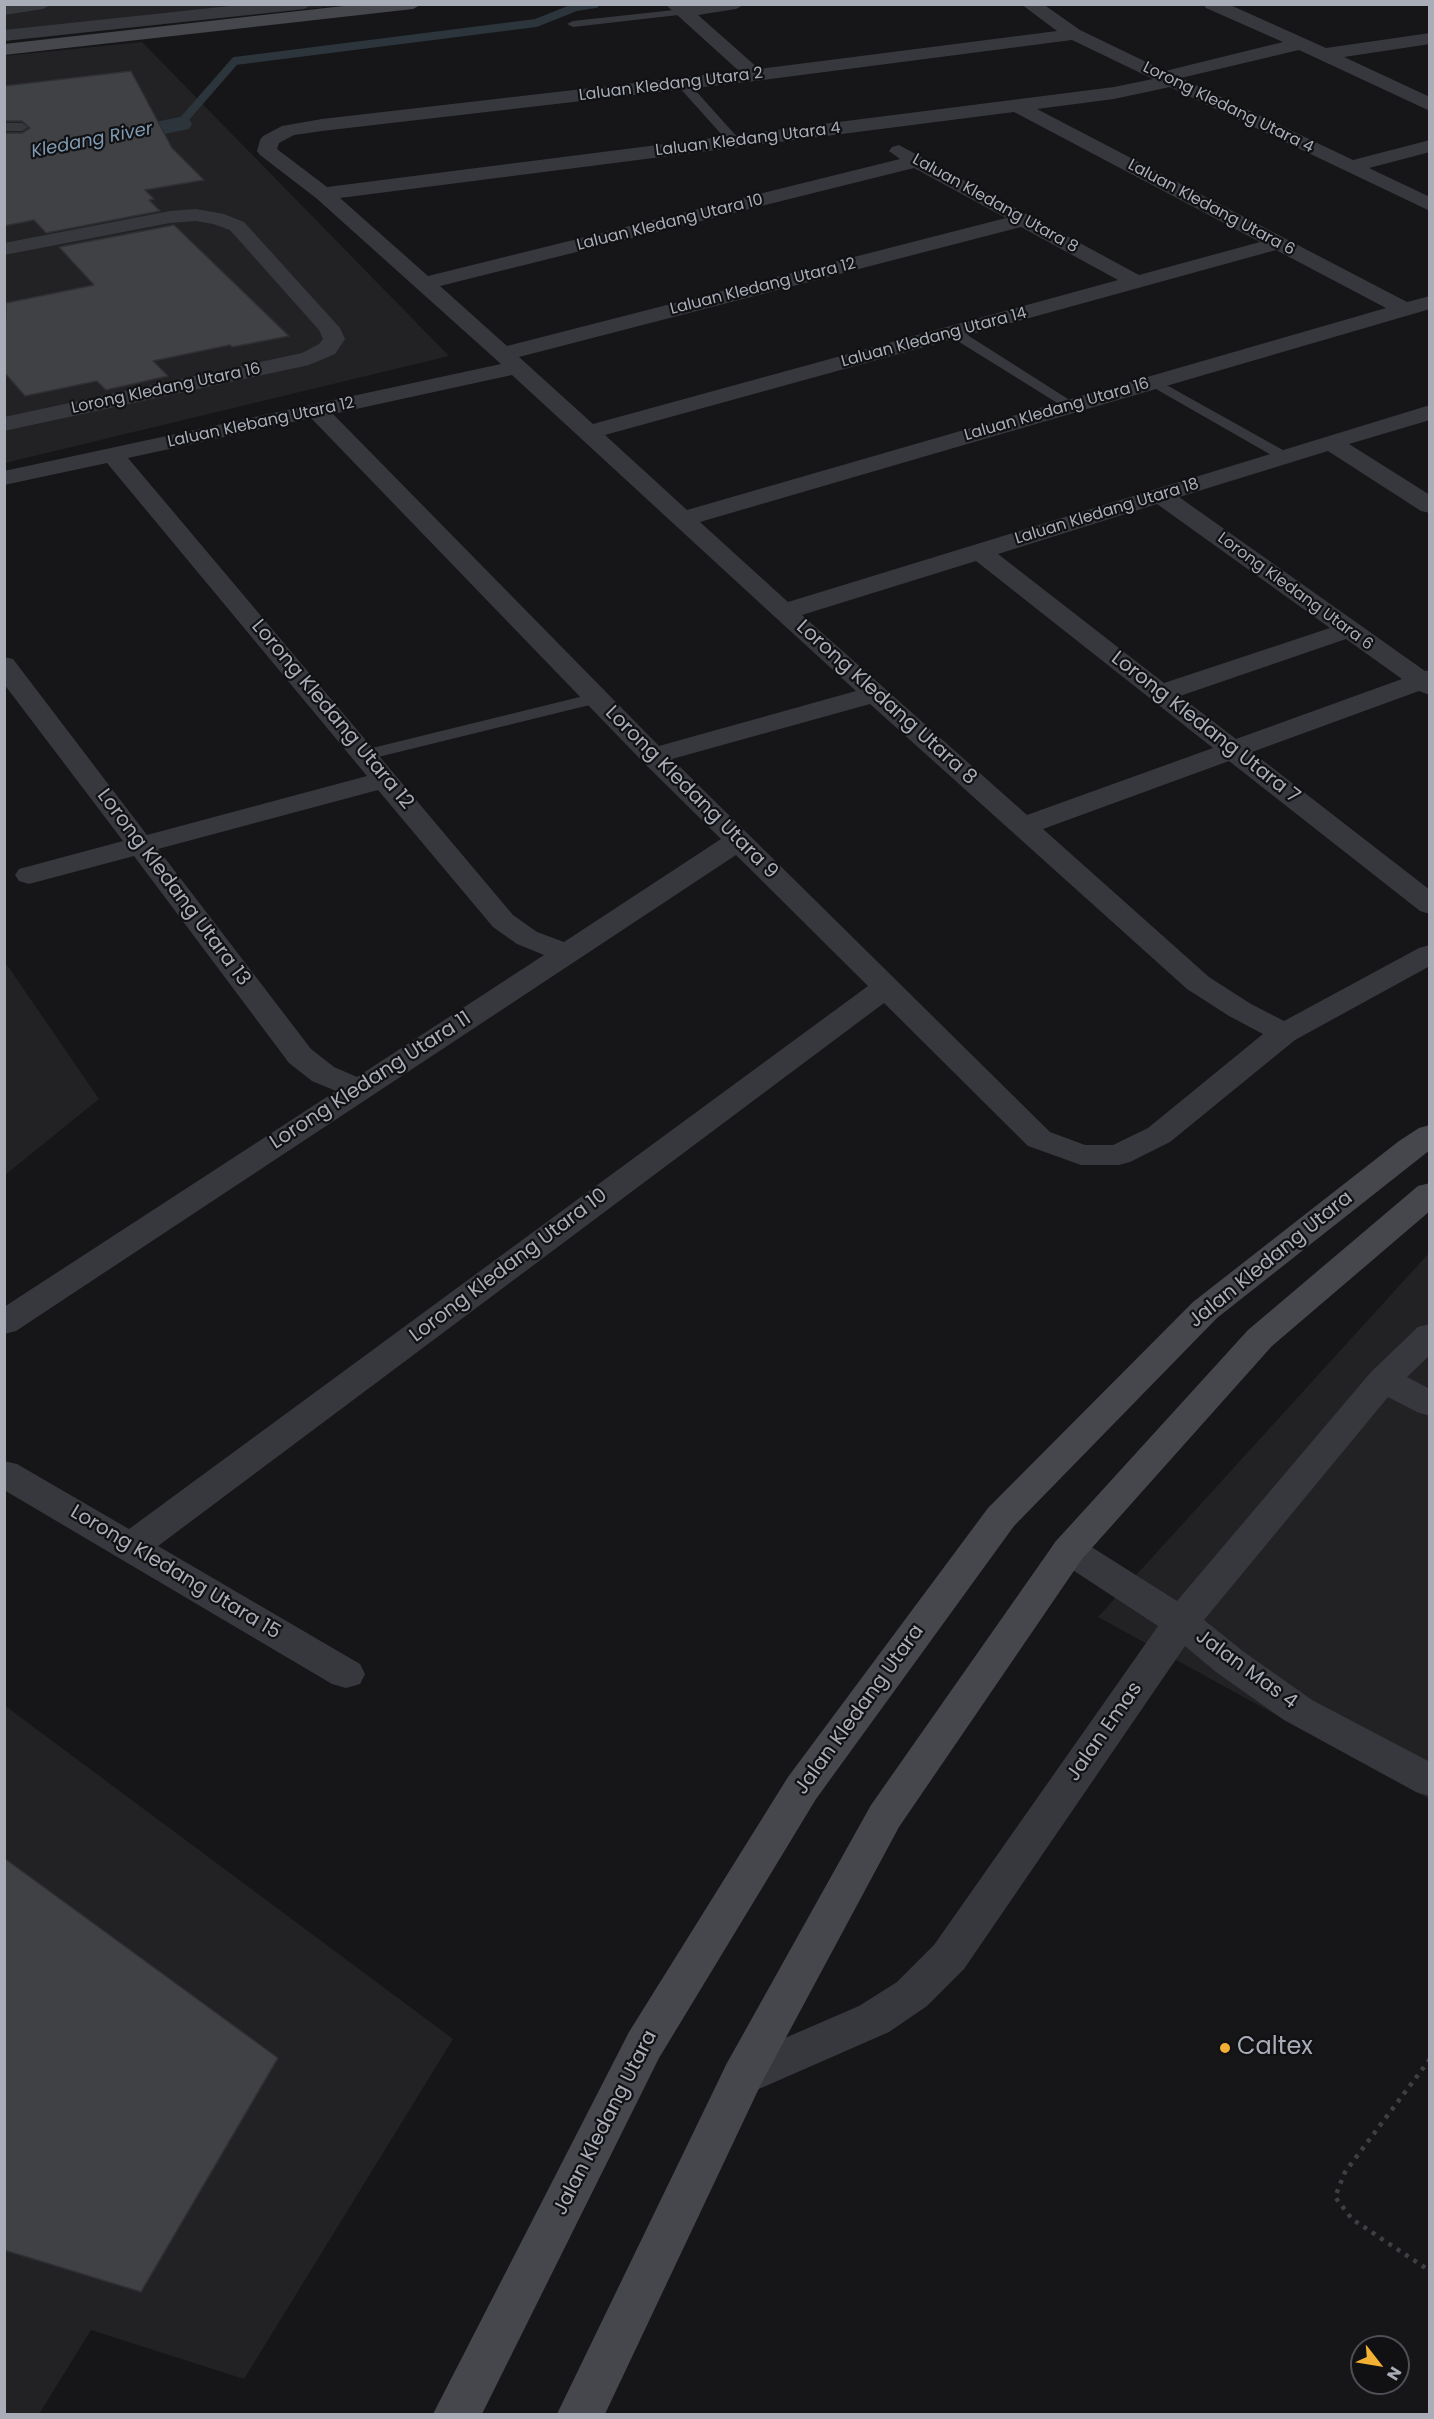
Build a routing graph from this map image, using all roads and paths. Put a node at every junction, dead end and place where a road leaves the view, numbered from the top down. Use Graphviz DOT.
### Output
graph roads {
  1 [pos="44,4"];
  2 [pos="304,4"];
  3 [pos="413,4"];
  4 [pos="736,4"];
  5 [pos="1030,4"];
  6 [pos="1212,4"];
  7 [pos="678,8"];
  8 [pos="4,10"];
  9 [pos="573,24"];
  10 [pos="1074,34"];
  11 [pos="4,36"];
  12 [pos="1430,38"];
  13 [pos="1299,44"];
  14 [pos="4,50"];
  15 [pos="1324,54"];
  16 [pos="755,75"];
  17 [pos="1168,79"];
  18 [pos="682,83"];
  19 [pos="1018,105"];
  20 [pos="1429,105"];
  21 [pos="22,127"];
  22 [pos="855,127"];
  23 [pos="4,128"];
  24 [pos="270,140"];
  25 [pos="735,142"];
  26 [pos="1430,146"];
  27 [pos="917,161"];
  28 [pos="1351,167"];
  29 [pos="323,194"];
  30 [pos="1430,205"];
  31 [pos="1024,220"];
  32 [pos="1278,243"];
  33 [pos="4,249"];
  34 [pos="1136,282"];
  35 [pos="423,284"];
  36 [pos="1430,302"];
  37 [pos="1404,309"];
  38 [pos="953,332"];
  39 [pos="510,361"];
  40 [pos="1154,382"];
  41 [pos="1072,406"];
  42 [pos="317,411"];
  43 [pos="1430,412"];
  44 [pos="4,423"];
  45 [pos="590,432"];
  46 [pos="1331,443"];
  47 [pos="113,455"];
  48 [pos="1285,457"];
  49 [pos="4,478"];
  50 [pos="1160,495"];
  51 [pos="1430,506"];
  52 [pos="684,519"];
  53 [pos="980,552"];
  54 [pos="784,612"];
  55 [pos="1349,630"];
  56 [pos="4,665"];
  57 [pos="1427,682"];
  58 [pos="1161,693"];
  59 [pos="875,694"];
  60 [pos="596,698"];
  61 [pos="1232,750"];
  62 [pos="366,755"];
  63 [pos="653,756"];
  64 [pos="386,779"];
  65 [pos="1024,826"];
  66 [pos="739,840"];
  67 [pos="141,845"];
  68 [pos="29,875"];
  69 [pos="1430,905"];
  70 [pos="566,953"];
  71 [pos="1430,954"];
  72 [pos="887,986"];
  73 [pos="1284,1033"];
  74 [pos="359,1089"];
  75 [pos="1430,1136"];
  76 [pos="1430,1193"];
  77 [pos="4,1323"];
  78 [pos="1430,1335"];
  79 [pos="1383,1380"];
  80 [pos="1430,1404"];
  81 [pos="4,1473"];
  82 [pos="131,1547"];
  83 [pos="1068,1550"];
  84 [pos="1181,1622"];
  85 [pos="346,1674"];
  86 [pos="1430,1781"];
  87 [pos="1430,2059"];
  88 [pos="743,2076"];
  89 [pos="1430,2271"];
  90 [pos="457,2415"];
  91 [pos="581,2415"];
  1 -- 8 [label="street"];
  2 -- 11 [label="street"];
  3 -- 14 [label="main road"];
  4 -- 7 [label="street"];
  5 -- 10 [label="street, Lorong Kledang Utara 4"];
  6 -- 13 [label="street"];
  7 -- 9 [label="lane"];
  7 -- 16 [label="street"];
  10 -- 16 [label="street, Laluan Kledang Utara 2"];
  10 -- 17 [label="street, Lorong Kledang Utara 4"];
  12 -- 15 [label="street"];
  13 -- 15 [label="street"];
  13 -- 17 [label="street, Laluan Kledang Utara 4"];
  15 -- 20 [label="street"];
  16 -- 18 [label="street, Laluan Kledang Utara 2"];
  17 -- 19 [label="street, Laluan Kledang Utara 4"];
  17 -- 28 [label="street, Lorong Kledang Utara 4"];
  18 -- 24 [label="street, Laluan Kledang Utara 2"];
  18 -- 25 [label="lane"];
  19 -- 22 [label="street, Laluan Kledang Utara 4"];
  19 -- 32 [label="street, Laluan Kledang Utara 6"];
  21 -- 23 [label="lane"];
  22 -- 25 [label="street, Laluan Kledang Utara 4"];
  22 -- 27 [label="street, Laluan Kledang Utara 8"];
  24 -- 29 [label="street, Lorong Kledang Utara 8"];
  25 -- 29 [label="street, Laluan Kledang Utara 4"];
  26 -- 28 [label="street"];
  27 -- 31 [label="street, Laluan Kledang Utara 8"];
  27 -- 35 [label="street, Laluan Kledang Utara 10"];
  28 -- 30 [label="street, Lorong Kledang Utara 4"];
  29 -- 35 [label="street, Lorong Kledang Utara 8"];
  31 -- 34 [label="street, Laluan Kledang Utara 8"];
  31 -- 39 [label="street, Laluan Kledang Utara 12"];
  32 -- 34 [label="street, Laluan Kledang Utara 14"];
  32 -- 37 [label="street, Laluan Kledang Utara 6"];
  33 -- 44 [label="street, Lorong Kledang Utara 16"];
  34 -- 38 [label="street, Laluan Kledang Utara 14"];
  35 -- 39 [label="street, Lorong Kledang Utara 8"];
  36 -- 37 [label="street, Laluan Kledang Utara 16"];
  37 -- 40 [label="street, Laluan Kledang Utara 16"];
  38 -- 41 [label="lane"];
  38 -- 45 [label="street, Laluan Kledang Utara 14"];
  39 -- 42 [label="street, Laluan Klebang Utara 12"];
  39 -- 45 [label="street, Lorong Kledang Utara 8"];
  40 -- 41 [label="street, Laluan Kledang Utara 16"];
  40 -- 48 [label="lane"];
  41 -- 52 [label="street, Laluan Kledang Utara 16"];
  42 -- 47 [label="street, Laluan Klebang Utara 12"];
  42 -- 60 [label="street, Lorong Kledang Utara 9"];
  43 -- 46 [label="street, Laluan Kledang Utara 18"];
  45 -- 52 [label="street, Lorong Kledang Utara 8"];
  46 -- 48 [label="street, Laluan Kledang Utara 18"];
  46 -- 51 [label="street"];
  47 -- 49 [label="street, Laluan Klebang Utara 12"];
  47 -- 62 [label="street, Lorong Kledang Utara 12"];
  48 -- 50 [label="street, Laluan Kledang Utara 18"];
  50 -- 53 [label="street, Laluan Kledang Utara 18"];
  50 -- 55 [label="street, Lorong Kledang Utara 6"];
  52 -- 54 [label="street, Lorong Kledang Utara 8"];
  53 -- 54 [label="street, Laluan Kledang Utara 18"];
  53 -- 58 [label="street, Lorong Kledang Utara 7"];
  54 -- 59 [label="street, Lorong Kledang Utara 8"];
  55 -- 57 [label="street, Lorong Kledang Utara 6"];
  55 -- 58 [label="street"];
  56 -- 67 [label="street, Lorong Kledang Utara 13"];
  57 -- 61 [label="street"];
  58 -- 61 [label="street, Lorong Kledang Utara 7"];
  59 -- 63 [label="street"];
  59 -- 65 [label="street, Lorong Kledang Utara 8"];
  60 -- 62 [label="lane"];
  60 -- 63 [label="street, Lorong Kledang Utara 9"];
  61 -- 65 [label="street"];
  61 -- 69 [label="street, Lorong Kledang Utara 7"];
  62 -- 64 [label="street, Lorong Kledang Utara 12"];
  63 -- 66 [label="street, Lorong Kledang Utara 9"];
  64 -- 67 [label="street"];
  64 -- 70 [label="street, Lorong Kledang Utara 12"];
  65 -- 73 [label="street, Lorong Kledang Utara 8"];
  66 -- 70 [label="street, Lorong Kledang Utara 11"];
  66 -- 72 [label="street, Lorong Kledang Utara 9"];
  67 -- 68 [label="street"];
  67 -- 74 [label="street, Lorong Kledang Utara 13"];
  70 -- 74 [label="street, Lorong Kledang Utara 11"];
  71 -- 73 [label="street"];
  72 -- 73 [label="street, Lorong Kledang Utara 9"];
  72 -- 82 [label="street, Lorong Kledang Utara 10"];
  74 -- 77 [label="street, Lorong Kledang Utara 11"];
  75 -- 90 [label="main road, Jalan Kledang Utara"];
  76 -- 83 [label="main road"];
  78 -- 79 [label="street, Jalan Emas"];
  79 -- 80 [label="street"];
  79 -- 84 [label="street, Jalan Emas"];
  81 -- 82 [label="street, Lorong Kledang Utara 15"];
  82 -- 85 [label="street, Lorong Kledang Utara 15"];
  83 -- 84 [label="street, Jalan Mas 4"];
  83 -- 88 [label="main road"];
  84 -- 86 [label="street, Jalan Mas 4"];
  84 -- 88 [label="street, Jalan Emas"];
  87 -- 89 [label="path"];
  88 -- 91 [label="main road"];
}
